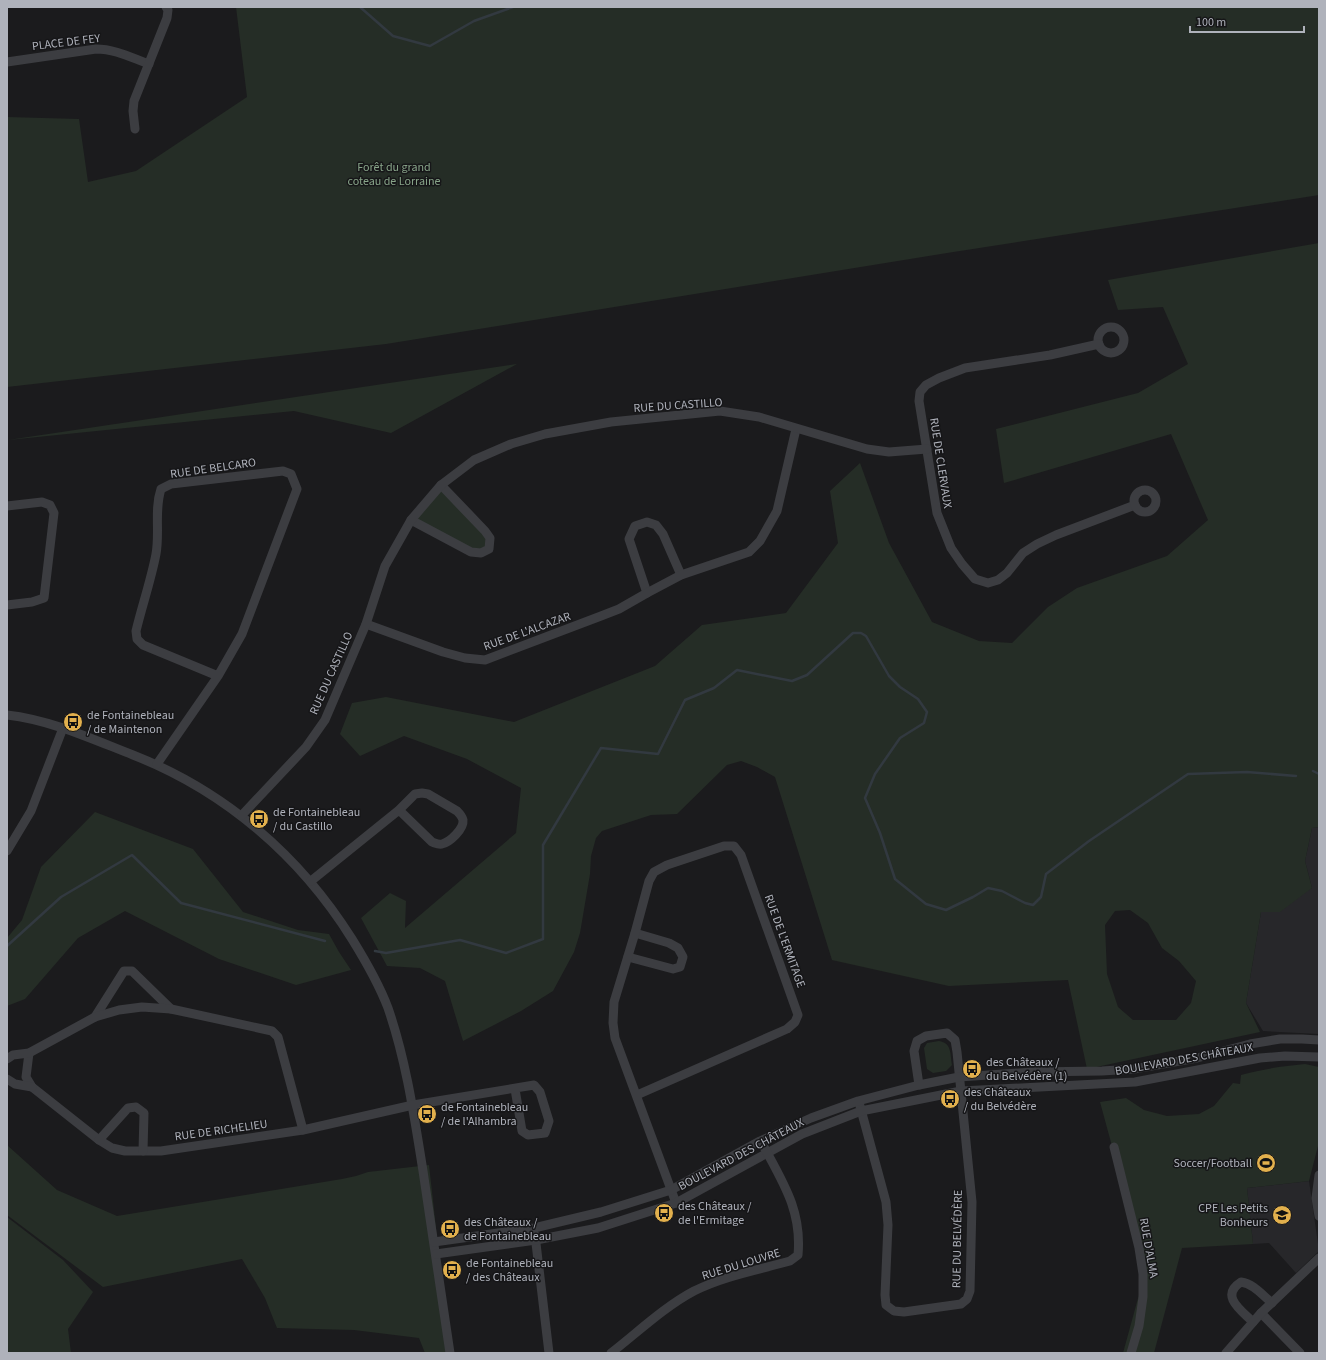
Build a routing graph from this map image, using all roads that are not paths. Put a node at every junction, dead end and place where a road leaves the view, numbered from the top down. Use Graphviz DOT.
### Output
graph roads {
  1 [pos="166,7"];
  2 [pos="7,62"];
  3 [pos="149,64"];
  4 [pos="135,129"];
  5 [pos="1099,344"];
  6 [pos="796,428"];
  7 [pos="926,449"];
  8 [pos="441,485"];
  9 [pos="1135,505"];
  10 [pos="7,506"];
  11 [pos="411,520"];
  12 [pos="681,575"];
  13 [pos="647,593"];
  14 [pos="7,605"];
  15 [pos="366,624"];
  16 [pos="218,676"];
  17 [pos="7,715"];
  18 [pos="63,728"];
  19 [pos="157,764"];
  20 [pos="399,810"];
  21 [pos="242,815"];
  22 [pos="7,851"];
  23 [pos="311,881"];
  24 [pos="635,933"];
  25 [pos="628,957"];
  26 [pos="171,1009"];
  27 [pos="95,1017"];
  28 [pos="1319,1040"];
  29 [pos="29,1053"];
  30 [pos="1319,1057"];
  31 [pos="7,1060"];
  32 [pos="959,1078"];
  33 [pos="7,1079"];
  34 [pos="919,1085"];
  35 [pos="32,1087"];
  36 [pos="515,1089"];
  37 [pos="961,1091"];
  38 [pos="637,1095"];
  39 [pos="858,1101"];
  40 [pos="413,1105"];
  41 [pos="861,1111"];
  42 [pos="303,1130"];
  43 [pos="99,1140"];
  44 [pos="760,1141"];
  45 [pos="1114,1147"];
  46 [pos="143,1151"];
  47 [pos="766,1152"];
  48 [pos="1319,1175"];
  49 [pos="671,1190"];
  50 [pos="676,1202"];
  51 [pos="1319,1216"];
  52 [pos="534,1228"];
  53 [pos="536,1240"];
  54 [pos="434,1242"];
  55 [pos="436,1254"];
  56 [pos="1319,1258"];
  57 [pos="1272,1303"];
  58 [pos="1262,1313"];
  59 [pos="1253,1322"];
  60 [pos="450,1353"];
  61 [pos="549,1353"];
  62 [pos="611,1353"];
  63 [pos="1130,1353"];
  64 [pos="1226,1353"];
  65 [pos="1300,1353"];
  1 -- 3 [label="street"];
  2 -- 3 [label="street, PLACE DE FEY"];
  3 -- 4 [label="street"];
  5 -- 7 [label="street, RUE DE CLERVAUX"];
  6 -- 7 [label="street, RUE DU CASTILLO"];
  6 -- 8 [label="street, RUE DU CASTILLO"];
  6 -- 12 [label="street, RUE DE L'ALCAZAR"];
  7 -- 9 [label="street, RUE DE CLERVAUX"];
  8 -- 11 [label="street, RUE DU CASTILLO"];
  8 -- 11 [label="street"];
  10 -- 14 [label="street"];
  11 -- 15 [label="street, RUE DU CASTILLO"];
  12 -- 13 [label="street, RUE DE L'ALCAZAR"];
  12 -- 13 [label="street"];
  13 -- 15 [label="street, RUE DE L'ALCAZAR"];
  15 -- 21 [label="street, RUE DU CASTILLO"];
  16 -- 16 [label="street, RUE DE BELCARO"];
  16 -- 19 [label="street, RUE DE BELCARO"];
  17 -- 18 [label="street"];
  18 -- 19 [label="street"];
  18 -- 22 [label="street"];
  19 -- 21 [label="street"];
  20 -- 20 [label="street"];
  20 -- 23 [label="street"];
  21 -- 23 [label="street"];
  23 -- 40 [label="street"];
  24 -- 25 [label="street, RUE DE L'ERMITAGE"];
  24 -- 25 [label="street"];
  24 -- 38 [label="street, RUE DE L'ERMITAGE"];
  25 -- 38 [label="street, RUE DE L'ERMITAGE"];
  26 -- 27 [label="street"];
  26 -- 27 [label="street"];
  26 -- 42 [label="street"];
  27 -- 29 [label="street"];
  28 -- 32 [label="street, BOULEVARD DES CHÂTEAUX"];
  29 -- 31 [label="street"];
  29 -- 35 [label="street"];
  30 -- 37 [label="street, BOULEVARD DES CHÂTEAUX"];
  32 -- 34 [label="street, BOULEVARD DES CHÂTEAUX"];
  32 -- 34 [label="street"];
  32 -- 37 [label="street, RUE DU BELVÉDÈRE"];
  33 -- 35 [label="street, RUE DE RICHELIEU"];
  34 -- 39 [label="street, BOULEVARD DES CHÂTEAUX"];
  35 -- 43 [label="street, RUE DE RICHELIEU"];
  36 -- 36 [label="street, RUE DE RICHELIEU"];
  36 -- 40 [label="street, RUE DE RICHELIEU"];
  37 -- 41 [label="street, BOULEVARD DES CHÂTEAUX"];
  37 -- 41 [label="street, RUE DU BELVÉDÈRE"];
  38 -- 49 [label="street, RUE DE L'ERMITAGE"];
  39 -- 41 [label="street, RUE DU BELVÉDÈRE"];
  39 -- 44 [label="street, BOULEVARD DES CHÂTEAUX"];
  40 -- 42 [label="street, RUE DE RICHELIEU"];
  40 -- 54 [label="street"];
  41 -- 47 [label="street, BOULEVARD DES CHÂTEAUX"];
  42 -- 46 [label="street, RUE DE RICHELIEU"];
  43 -- 46 [label="street, RUE DE RICHELIEU"];
  43 -- 46 [label="street"];
  44 -- 47 [label="street, RUE DU LOUVRE"];
  44 -- 49 [label="street, BOULEVARD DES CHÂTEAUX"];
  45 -- 63 [label="street, RUE D'ALMA"];
  47 -- 50 [label="street, BOULEVARD DES CHÂTEAUX"];
  47 -- 62 [label="street, RUE DU LOUVRE"];
  48 -- 51 [label="street"];
  49 -- 50 [label="street, RUE DE L'ERMITAGE"];
  49 -- 52 [label="street, BOULEVARD DES CHÂTEAUX"];
  50 -- 53 [label="street, BOULEVARD DES CHÂTEAUX"];
  52 -- 53 [label="street"];
  52 -- 54 [label="street, BOULEVARD DES CHÂTEAUX"];
  53 -- 55 [label="street, BOULEVARD DES CHÂTEAUX"];
  53 -- 61 [label="street"];
  54 -- 55 [label="street"];
  55 -- 60 [label="street"];
  56 -- 57 [label="street"];
  57 -- 58 [label="street"];
  57 -- 59 [label="street"];
  58 -- 59 [label="street"];
  58 -- 65 [label="street"];
  59 -- 64 [label="street"];
}
